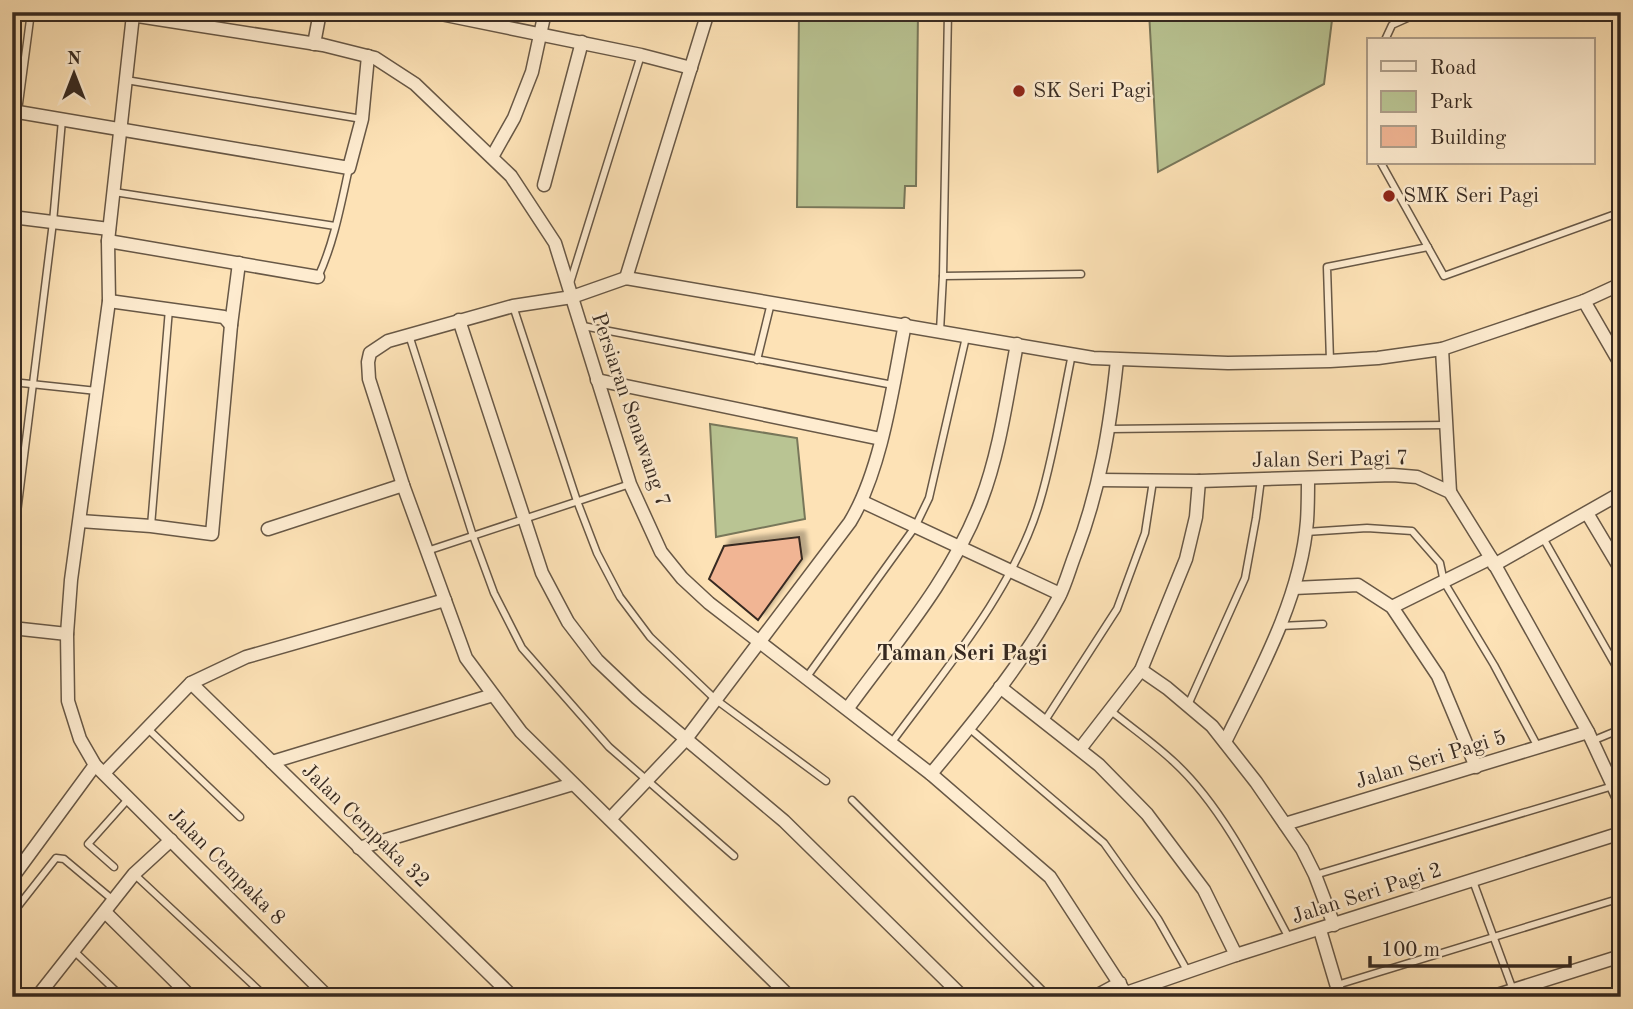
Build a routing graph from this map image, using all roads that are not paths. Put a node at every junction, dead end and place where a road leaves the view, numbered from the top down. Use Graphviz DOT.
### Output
graph roads {
  1 [pos="31,12"];
  2 [pos="111,12"];
  3 [pos="320,12"];
  4 [pos="431,12"];
  5 [pos="545,12"];
  6 [pos="948,12"];
  7 [pos="1421,12"];
  8 [pos="707,13"];
  9 [pos="133,15"];
  10 [pos="540,35"];
  11 [pos="1386,38"];
  12 [pos="582,42"];
  13 [pos="314,44"];
  14 [pos="641,55"];
  15 [pos="368,56"];
  16 [pos="12,59"];
  17 [pos="24,61"];
  18 [pos="691,68"];
  19 [pos="126,80"];
  20 [pos="15,112"];
  21 [pos="362,119"];
  22 [pos="62,120"];
  23 [pos="121,130"];
  24 [pos="492,157"];
  25 [pos="1382,164"];
  26 [pos="349,168"];
  27 [pos="544,185"];
  28 [pos="114,192"];
  29 [pos="1621,212"];
  30 [pos="12,217"];
  31 [pos="53,222"];
  32 [pos="335,226"];
  33 [pos="109,235"];
  34 [pos="1428,247"];
  35 [pos="239,263"];
  36 [pos="1081,274"];
  37 [pos="943,276"];
  38 [pos="318,277"];
  39 [pos="626,278"];
  40 [pos="1621,284"];
  41 [pos="570,291"];
  42 [pos="109,301"];
  43 [pos="1584,301"];
  44 [pos="771,303"];
  45 [pos="513,306"];
  46 [pos="169,309"];
  47 [pos="459,320"];
  48 [pos="905,324"];
  49 [pos="231,326"];
  50 [pos="581,326"];
  51 [pos="940,331"];
  52 [pos="409,333"];
  53 [pos="967,335"];
  54 [pos="1017,344"];
  55 [pos="1442,349"];
  56 [pos="1072,355"];
  57 [pos="757,360"];
  58 [pos="1117,360"];
  59 [pos="1330,361"];
  60 [pos="1621,365"];
  61 [pos="597,380"];
  62 [pos="12,382"];
  63 [pos="33,384"];
  64 [pos="893,386"];
  65 [pos="97,391"];
  66 [pos="1446,425"];
  67 [pos="1110,429"];
  68 [pos="881,439"];
  69 [pos="1308,478"];
  70 [pos="1261,479"];
  71 [pos="1098,480"];
  72 [pos="1153,480"];
  73 [pos="1199,481"];
  74 [pos="630,484"];
  75 [pos="403,485"];
  76 [pos="1450,492"];
  77 [pos="1621,493"];
  78 [pos="577,501"];
  79 [pos="863,502"];
  80 [pos="1587,513"];
  81 [pos="524,519"];
  82 [pos="80,521"];
  83 [pos="151,526"];
  84 [pos="915,527"];
  85 [pos="268,529"];
  86 [pos="1305,532"];
  87 [pos="473,536"];
  88 [pos="1543,538"];
  89 [pos="960,548"];
  90 [pos="427,551"];
  91 [pos="12,553"];
  92 [pos="1492,562"];
  93 [pos="1621,570"];
  94 [pos="1011,573"];
  95 [pos="1444,582"];
  96 [pos="1294,588"];
  97 [pos="1060,594"];
  98 [pos="445,600"];
  99 [pos="1392,607"];
  100 [pos="1323,624"];
  101 [pos="1280,626"];
  102 [pos="12,628"];
  103 [pos="67,634"];
  104 [pos="760,643"];
  105 [pos="1141,670"];
  106 [pos="1621,675"];
  107 [pos="805,679"];
  108 [pos="191,683"];
  109 [pos="1000,687"];
  110 [pos="494,695"];
  111 [pos="715,699"];
  112 [pos="1188,705"];
  113 [pos="848,708"];
  114 [pos="1111,711"];
  115 [pos="1044,722"];
  116 [pos="969,728"];
  117 [pos="147,729"];
  118 [pos="1621,729"];
  119 [pos="1590,736"];
  120 [pos="686,739"];
  121 [pos="892,742"];
  122 [pos="1225,742"];
  123 [pos="1538,747"];
  124 [pos="1080,749"];
  125 [pos="272,762"];
  126 [pos="1476,766"];
  127 [pos="100,769"];
  128 [pos="931,774"];
  129 [pos="647,780"];
  130 [pos="826,780"];
  131 [pos="573,784"];
  132 [pos="1613,786"];
  133 [pos="130,797"];
  134 [pos="852,800"];
  135 [pos="1621,803"];
  136 [pos="240,817"];
  137 [pos="610,819"];
  138 [pos="1285,824"];
  139 [pos="1621,833"];
  140 [pos="171,840"];
  141 [pos="359,848"];
  142 [pos="734,856"];
  143 [pos="114,867"];
  144 [pos="134,874"];
  145 [pos="1315,875"];
  146 [pos="12,878"];
  147 [pos="1473,881"];
  148 [pos="1621,898"];
  149 [pos="114,901"];
  150 [pos="106,913"];
  151 [pos="12,914"];
  152 [pos="1334,925"];
  153 [pos="1320,930"];
  154 [pos="1494,936"];
  155 [pos="1290,939"];
  156 [pos="73,950"];
  157 [pos="1236,955"];
  158 [pos="1621,956"];
  159 [pos="1188,972"];
  160 [pos="1513,990"];
  161 [pos="1125,991"];
  162 [pos="1339,991"];
  163 [pos="43,994"];
  164 [pos="122,997"];
  165 [pos="191,997"];
  166 [pos="266,997"];
  167 [pos="328,997"];
  168 [pos="513,997"];
  169 [pos="790,997"];
  170 [pos="963,997"];
  171 [pos="1049,997"];
  172 [pos="1094,997"];
  173 [pos="1490,997"];
  1 -- 17 [label="lane"];
  2 -- 9 [label="street, Persiaran Senawang 7"];
  3 -- 13 [label="street"];
  4 -- 10 [label="street"];
  5 -- 10 [label="street"];
  6 -- 37 [label="lane"];
  7 -- 11 [label="lane"];
  8 -- 18 [label="street"];
  9 -- 13 [label="street, Persiaran Senawang 7"];
  9 -- 19 [label="street, Jalan Cempaka 8"];
  10 -- 12 [label="street"];
  10 -- 24 [label="street"];
  12 -- 14 [label="street"];
  12 -- 27 [label="street"];
  13 -- 15 [label="street, Persiaran Senawang 7"];
  14 -- 18 [label="street"];
  14 -- 41 [label="lane"];
  15 -- 21 [label="street"];
  15 -- 24 [label="street, Persiaran Senawang 7"];
  16 -- 17 [label="lane"];
  17 -- 20 [label="lane"];
  18 -- 39 [label="street"];
  19 -- 21 [label="lane"];
  19 -- 23 [label="street, Jalan Cempaka 8"];
  20 -- 22 [label="street"];
  21 -- 26 [label="street"];
  22 -- 23 [label="street"];
  22 -- 31 [label="lane"];
  23 -- 26 [label="street"];
  23 -- 28 [label="street, Jalan Cempaka 8"];
  24 -- 41 [label="street, Persiaran Senawang 7"];
  25 -- 34 [label="lane"];
  26 -- 32 [label="lane"];
  28 -- 32 [label="lane"];
  28 -- 33 [label="street, Jalan Cempaka 8"];
  29 -- 34 [label="lane"];
  30 -- 31 [label="street"];
  31 -- 33 [label="street"];
  31 -- 63 [label="lane"];
  32 -- 38 [label="lane"];
  33 -- 35 [label="street"];
  33 -- 42 [label="street, Jalan Cempaka 8"];
  34 -- 59 [label="lane"];
  35 -- 38 [label="street"];
  35 -- 49 [label="street"];
  36 -- 37 [label="lane"];
  37 -- 51 [label="lane"];
  39 -- 41 [label="street"];
  39 -- 44 [label="street"];
  40 -- 43 [label="street"];
  41 -- 45 [label="street"];
  41 -- 50 [label="street, Persiaran Senawang 7"];
  42 -- 46 [label="street"];
  42 -- 65 [label="street, Jalan Cempaka 8"];
  43 -- 55 [label="street"];
  43 -- 60 [label="street"];
  44 -- 48 [label="street"];
  44 -- 57 [label="lane"];
  45 -- 47 [label="street"];
  45 -- 78 [label="lane"];
  46 -- 49 [label="street"];
  46 -- 83 [label="lane"];
  47 -- 52 [label="street"];
  47 -- 81 [label="street"];
  48 -- 51 [label="street"];
  48 -- 64 [label="street"];
  49 -- 83 [label="street"];
  50 -- 57 [label="lane"];
  50 -- 61 [label="street, Persiaran Senawang 7"];
  51 -- 53 [label="street"];
  52 -- 75 [label="street"];
  52 -- 87 [label="lane"];
  53 -- 54 [label="street"];
  53 -- 84 [label="lane"];
  54 -- 56 [label="street"];
  54 -- 89 [label="street"];
  55 -- 59 [label="street"];
  55 -- 66 [label="street"];
  56 -- 58 [label="street"];
  56 -- 94 [label="lane"];
  57 -- 64 [label="lane"];
  58 -- 59 [label="street"];
  58 -- 67 [label="street"];
  61 -- 68 [label="street"];
  61 -- 74 [label="street, Persiaran Senawang 7"];
  62 -- 63 [label="lane"];
  63 -- 65 [label="lane"];
  63 -- 91 [label="lane"];
  64 -- 68 [label="street"];
  65 -- 82 [label="street, Jalan Cempaka 8"];
  66 -- 67 [label="lane"];
  66 -- 76 [label="street"];
  67 -- 71 [label="street"];
  68 -- 79 [label="street"];
  69 -- 70 [label="street, Jalan Seri Pagi 7"];
  69 -- 76 [label="street, Jalan Seri Pagi 7"];
  69 -- 86 [label="street"];
  70 -- 73 [label="street, Jalan Seri Pagi 7"];
  70 -- 112 [label="lane"];
  71 -- 72 [label="street, Jalan Seri Pagi 7"];
  71 -- 97 [label="street"];
  72 -- 73 [label="street, Jalan Seri Pagi 7"];
  72 -- 115 [label="lane"];
  73 -- 105 [label="street"];
  74 -- 78 [label="lane"];
  74 -- 104 [label="street, Persiaran Senawang 7"];
  75 -- 85 [label="street"];
  75 -- 90 [label="street"];
  76 -- 92 [label="street"];
  77 -- 80 [label="street"];
  78 -- 81 [label="lane"];
  78 -- 111 [label="lane"];
  79 -- 84 [label="street"];
  79 -- 104 [label="street"];
  80 -- 88 [label="street"];
  80 -- 93 [label="street"];
  81 -- 87 [label="lane"];
  81 -- 120 [label="street"];
  82 -- 83 [label="street"];
  82 -- 103 [label="street, Jalan Cempaka 8"];
  84 -- 89 [label="street"];
  84 -- 107 [label="lane"];
  86 -- 95 [label="lane"];
  86 -- 96 [label="street"];
  87 -- 90 [label="lane"];
  87 -- 129 [label="lane"];
  88 -- 92 [label="street"];
  88 -- 106 [label="lane"];
  89 -- 94 [label="street"];
  89 -- 113 [label="street"];
  90 -- 98 [label="street"];
  92 -- 95 [label="street"];
  92 -- 119 [label="street"];
  94 -- 97 [label="street"];
  94 -- 121 [label="lane"];
  95 -- 99 [label="street"];
  95 -- 123 [label="lane"];
  96 -- 99 [label="street"];
  96 -- 101 [label="street"];
  97 -- 109 [label="street"];
  98 -- 108 [label="street"];
  98 -- 110 [label="street"];
  99 -- 126 [label="street"];
  100 -- 101 [label="lane"];
  101 -- 122 [label="street"];
  102 -- 103 [label="street"];
  103 -- 127 [label="street, Jalan Cempaka 8"];
  104 -- 107 [label="street, Persiaran Senawang 7"];
  104 -- 111 [label="street"];
  105 -- 112 [label="street"];
  105 -- 114 [label="street"];
  107 -- 113 [label="street, Persiaran Senawang 7"];
  108 -- 117 [label="street"];
  108 -- 125 [label="street, Jalan Cempaka 32"];
  109 -- 115 [label="street"];
  109 -- 116 [label="street"];
  110 -- 125 [label="street"];
  110 -- 131 [label="street"];
  111 -- 120 [label="street"];
  111 -- 130 [label="lane"];
  112 -- 122 [label="street"];
  113 -- 121 [label="street, Persiaran Senawang 7"];
  114 -- 124 [label="street"];
  114 -- 155 [label="lane"];
  115 -- 124 [label="street"];
  116 -- 128 [label="street"];
  116 -- 159 [label="lane"];
  117 -- 127 [label="street"];
  117 -- 136 [label="lane"];
  118 -- 119 [label="lane"];
  119 -- 123 [label="street, Jalan Seri Pagi 5"];
  119 -- 132 [label="street"];
  120 -- 129 [label="street"];
  120 -- 170 [label="street"];
  121 -- 128 [label="street, Persiaran Senawang 7"];
  122 -- 138 [label="street"];
  123 -- 126 [label="street, Jalan Seri Pagi 5"];
  124 -- 157 [label="street"];
  125 -- 141 [label="street, Jalan Cempaka 32"];
  126 -- 138 [label="street, Jalan Seri Pagi 5"];
  127 -- 133 [label="street, Jalan Cempaka 8"];
  127 -- 146 [label="street"];
  128 -- 161 [label="street, Persiaran Senawang 7"];
  129 -- 137 [label="street"];
  129 -- 142 [label="lane"];
  131 -- 137 [label="street"];
  131 -- 141 [label="street"];
  132 -- 135 [label="street"];
  132 -- 145 [label="lane"];
  133 -- 140 [label="street, Jalan Cempaka 8"];
  133 -- 143 [label="lane"];
  134 -- 171 [label="lane"];
  137 -- 169 [label="street"];
  138 -- 145 [label="street"];
  139 -- 147 [label="street, Jalan Seri Pagi 2"];
  140 -- 144 [label="street"];
  140 -- 167 [label="street, Jalan Cempaka 8"];
  141 -- 168 [label="street, Jalan Cempaka 32"];
  144 -- 149 [label="street"];
  144 -- 166 [label="lane"];
  145 -- 152 [label="street"];
  147 -- 152 [label="street, Jalan Seri Pagi 2"];
  147 -- 154 [label="lane"];
  148 -- 154 [label="lane"];
  149 -- 150 [label="street"];
  149 -- 151 [label="lane"];
  150 -- 156 [label="street"];
  150 -- 165 [label="street"];
  152 -- 153 [label="street, Jalan Seri Pagi 2"];
  153 -- 155 [label="street, Jalan Seri Pagi 2"];
  153 -- 162 [label="street"];
  154 -- 160 [label="lane"];
  154 -- 162 [label="lane"];
  155 -- 157 [label="street, Jalan Seri Pagi 2"];
  156 -- 163 [label="street"];
  156 -- 164 [label="lane"];
  157 -- 159 [label="street, Jalan Seri Pagi 2"];
  158 -- 160 [label="street"];
  159 -- 161 [label="street, Jalan Seri Pagi 2"];
  160 -- 173 [label="street"];
  161 -- 172 [label="street, Jalan Seri Pagi 2"];
}
